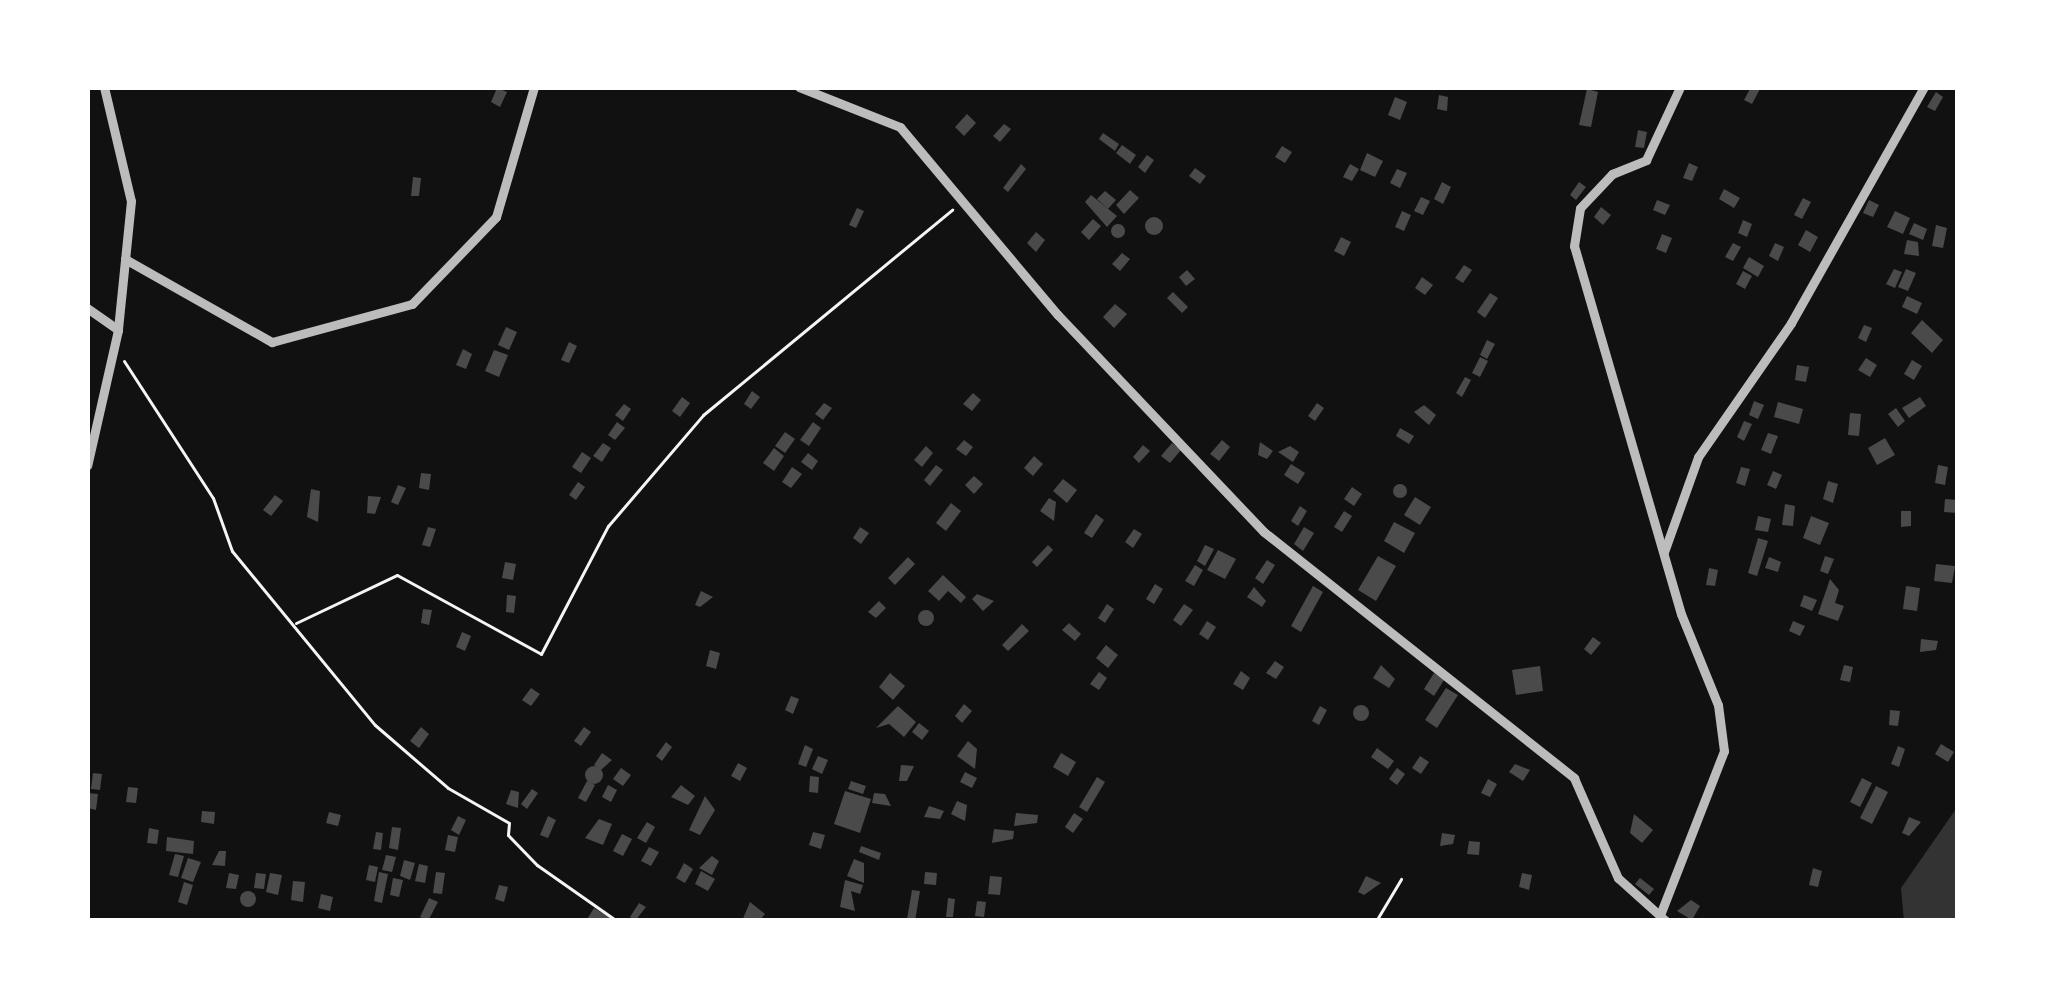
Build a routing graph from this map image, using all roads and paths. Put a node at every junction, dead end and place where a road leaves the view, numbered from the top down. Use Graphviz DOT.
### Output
graph roads {
  1 [pos="104,87"];
  2 [pos="534,87"];
  3 [pos="799,87"];
  4 [pos="1680,87"];
  5 [pos="1924,87"];
  6 [pos="962,200"];
  7 [pos="125,259"];
  8 [pos="87,308"];
  9 [pos="118,330"];
  10 [pos="116,349"];
  11 [pos="87,466"];
  12 [pos="1663,554"];
  13 [pos="296,623"];
  14 [pos="1401,879"];
  15 [pos="1663,918"];
  16 [pos="616,921"];
  17 [pos="1376,921"];
  1 -- 7 [label="street"];
  2 -- 7 [label="street"];
  3 -- 6 [label="street"];
  4 -- 12 [label="street"];
  5 -- 12 [label="street"];
  6 -- 13 [label="path"];
  6 -- 15 [label="street"];
  7 -- 9 [label="street"];
  8 -- 9 [label="street"];
  9 -- 10 [label="street"];
  10 -- 11 [label="street"];
  10 -- 13 [label="path"];
  12 -- 15 [label="street"];
  13 -- 16 [label="path"];
  14 -- 17 [label="path"];
}
